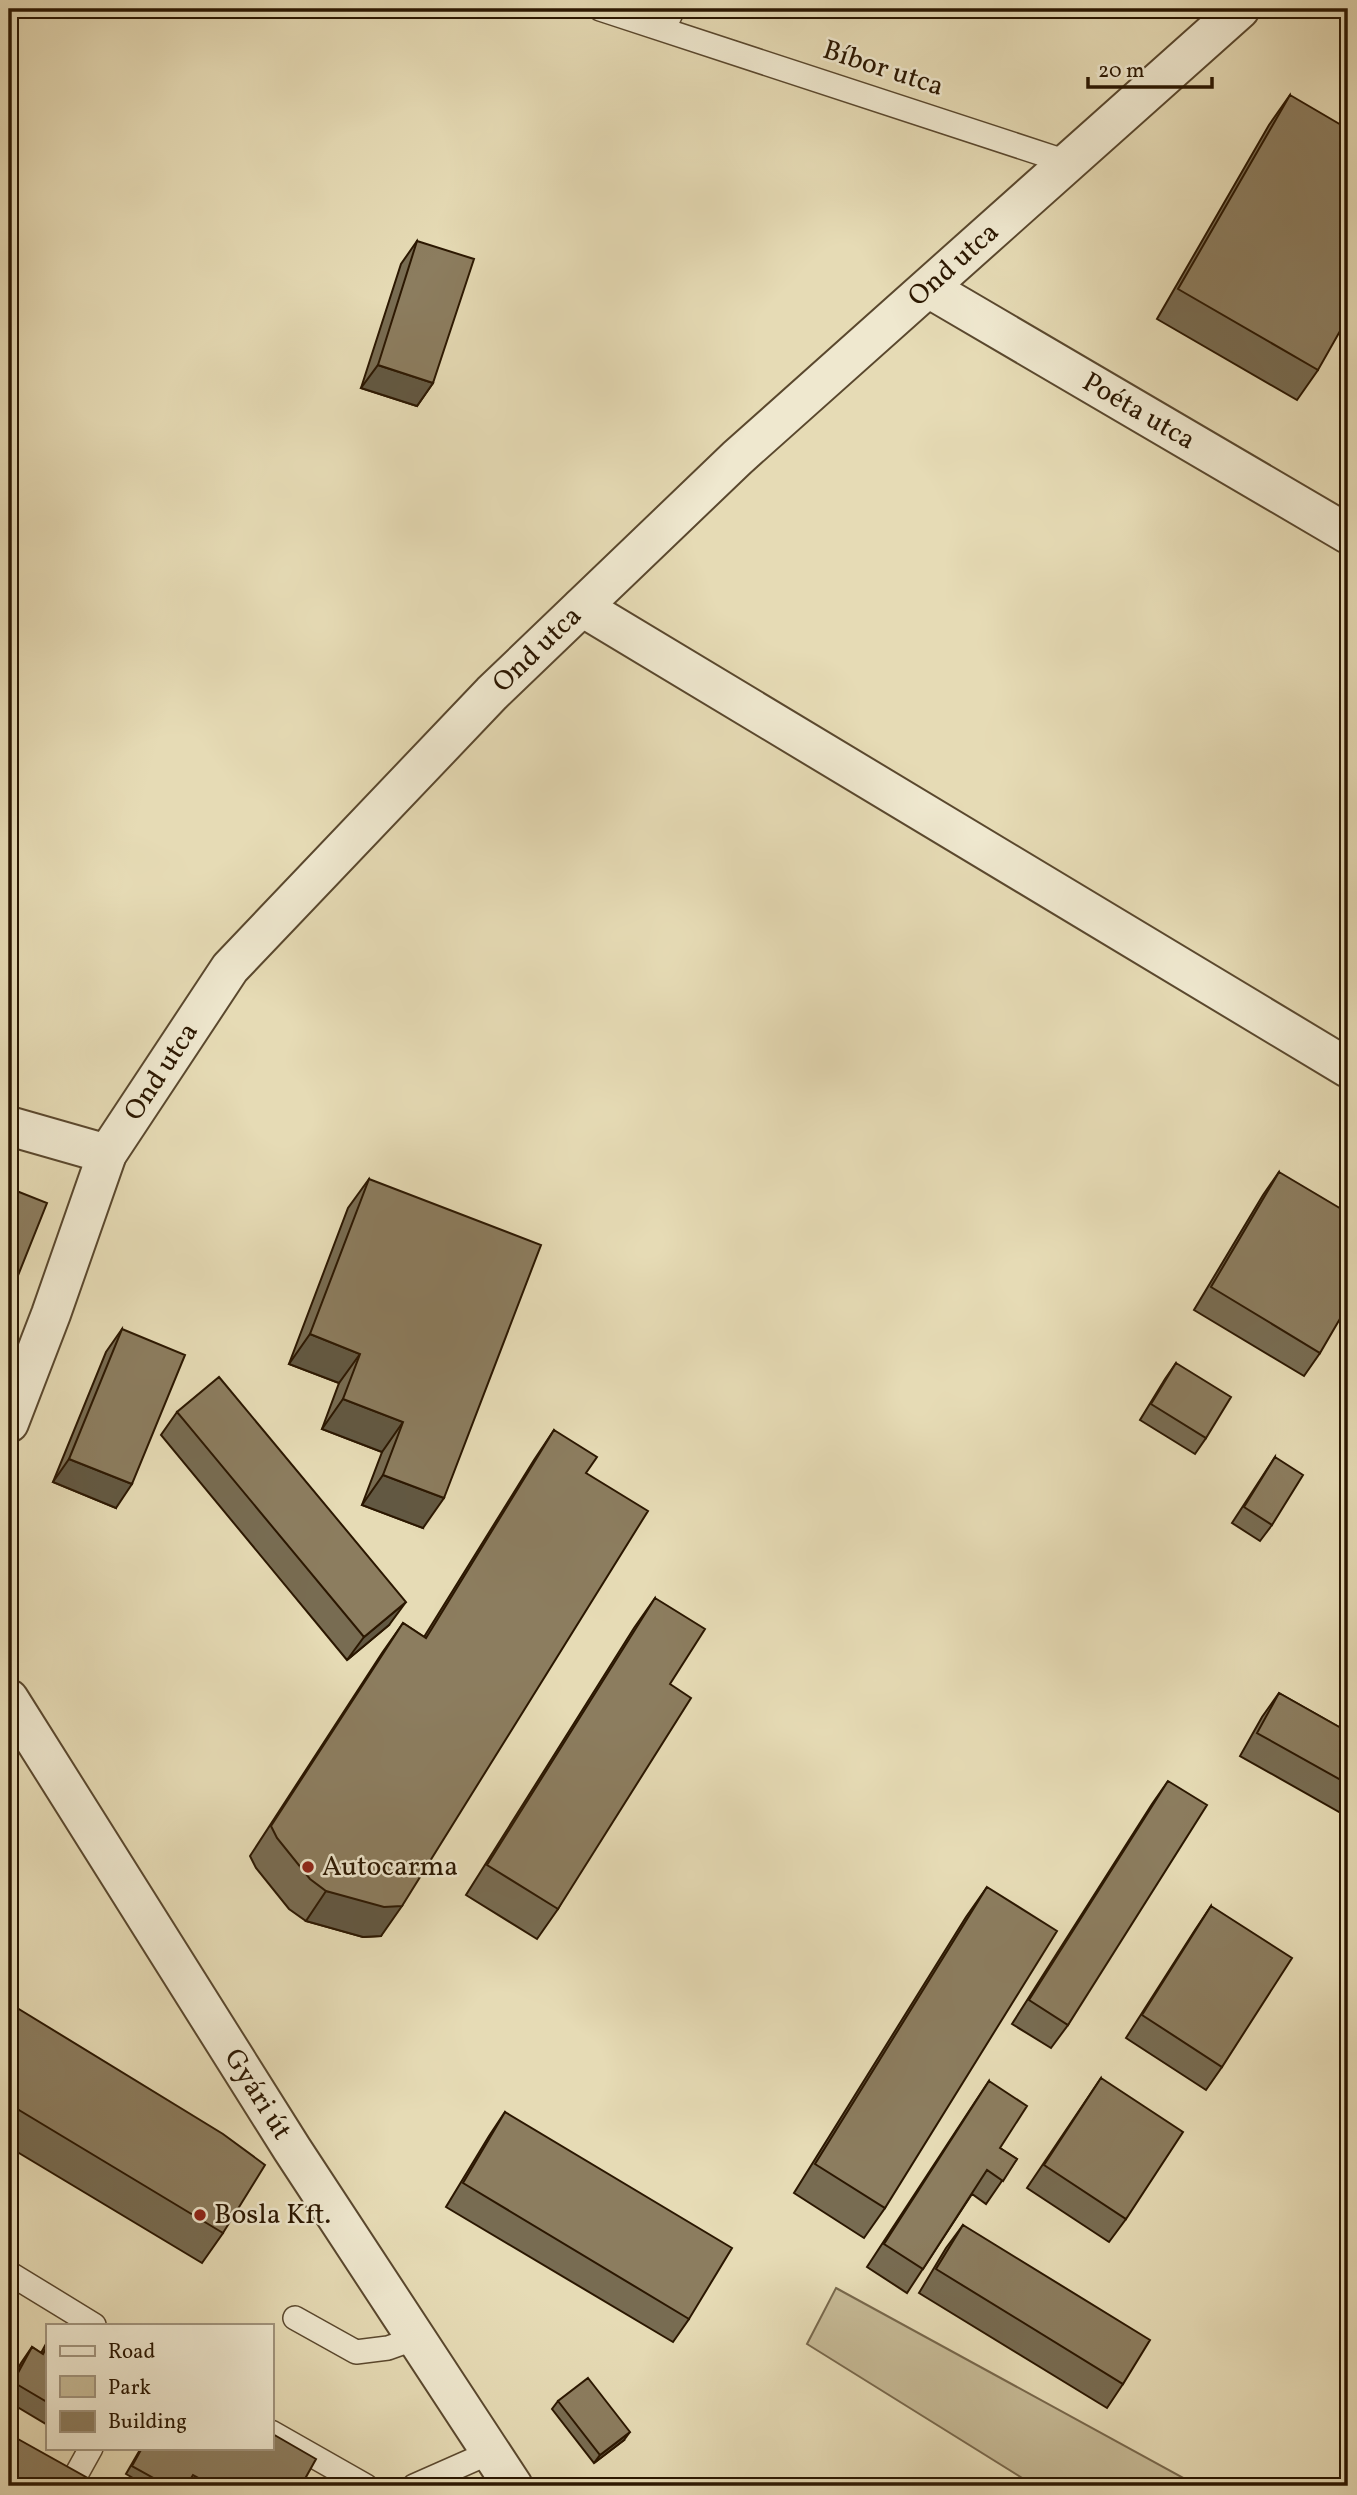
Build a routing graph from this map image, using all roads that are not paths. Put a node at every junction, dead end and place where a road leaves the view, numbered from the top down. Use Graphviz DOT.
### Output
graph roads {
  1 [pos="600,9"];
  2 [pos="1240,9"];
  3 [pos="668,18"];
  4 [pos="1067,162"];
  5 [pos="930,289"];
  6 [pos="1348,534"];
  7 [pos="582,607"];
  8 [pos="1348,1068"];
  9 [pos="9,1126"];
  10 [pos="107,1154"];
  11 [pos="9,1423"];
  12 [pos="9,1699"];
  13 [pos="9,2273"];
  14 [pos="295,2318"];
  15 [pos="92,2324"];
  16 [pos="416,2338"];
  17 [pos="273,2433"];
  18 [pos="89,2450"];
  19 [pos="491,2452"];
  20 [pos="98,2486"];
  21 [pos="366,2486"];
  22 [pos="414,2486"];
  23 [pos="513,2486"];
  1 -- 3 [label="lane, Bíbor utca"];
  2 -- 4 [label="street, Ond utca"];
  3 -- 4 [label="lane, Bíbor utca"];
  4 -- 5 [label="street, Ond utca"];
  5 -- 6 [label="street, Poéta utca"];
  5 -- 7 [label="street, Ond utca"];
  7 -- 8 [label="street"];
  7 -- 10 [label="street, Ond utca"];
  9 -- 10 [label="street"];
  10 -- 11 [label="street, Ond utca"];
  12 -- 16 [label="street, Gyári út"];
  13 -- 15 [label="lane"];
  14 -- 16 [label="lane"];
  16 -- 19 [label="street, Gyári út"];
  17 -- 21 [label="lane"];
  18 -- 20 [label="lane"];
  19 -- 22 [label="lane"];
  19 -- 23 [label="street, Gyári út"];
}
